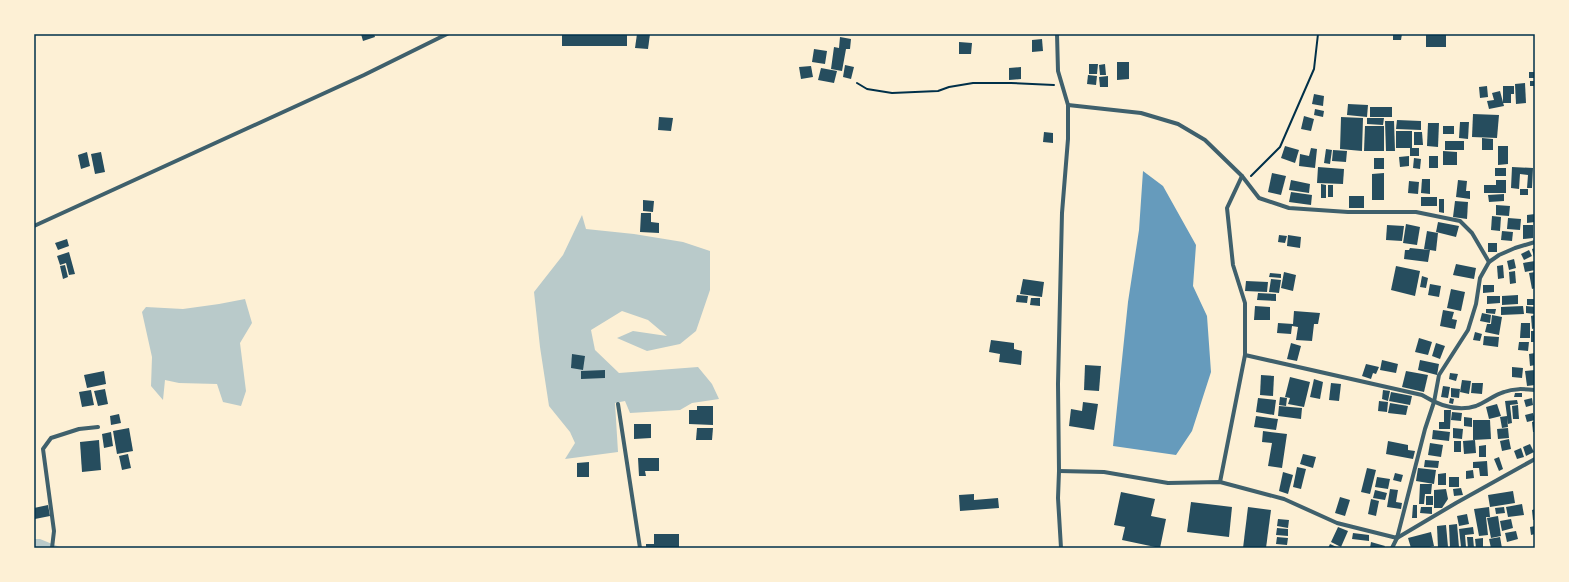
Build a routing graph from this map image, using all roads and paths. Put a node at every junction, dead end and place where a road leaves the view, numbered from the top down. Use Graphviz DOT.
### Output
graph roads {
  1 [pos="447,34"];
  2 [pos="1057,34"];
  3 [pos="1318,34"];
  4 [pos="857,83"];
  5 [pos="1062,84"];
  6 [pos="1068,105"];
  7 [pos="1242,176"];
  8 [pos="1246,181"];
  9 [pos="34,226"];
  10 [pos="1535,242"];
  11 [pos="1488,262"];
  12 [pos="1245,355"];
  13 [pos="1535,390"];
  14 [pos="1434,402"];
  15 [pos="618,404"];
  16 [pos="98,427"];
  17 [pos="1535,459"];
  18 [pos="1059,471"];
  19 [pos="1220,482"];
  20 [pos="1397,538"];
  21 [pos="52,548"];
  22 [pos="640,548"];
  23 [pos="1061,548"];
  24 [pos="1392,548"];
  1 -- 9 [label="street"];
  2 -- 5 [label="street"];
  3 -- 8 [label="path"];
  4 -- 5 [label="path"];
  5 -- 6 [label="street"];
  6 -- 7 [label="street"];
  6 -- 18 [label="street"];
  7 -- 8 [label="street"];
  7 -- 12 [label="street"];
  8 -- 11 [label="street"];
  10 -- 11 [label="street"];
  11 -- 14 [label="street"];
  12 -- 14 [label="street"];
  12 -- 19 [label="street"];
  13 -- 14 [label="street"];
  14 -- 20 [label="street"];
  15 -- 22 [label="street"];
  16 -- 21 [label="street"];
  17 -- 20 [label="street"];
  18 -- 19 [label="street"];
  18 -- 23 [label="street"];
  19 -- 20 [label="street"];
  20 -- 24 [label="street"];
}
